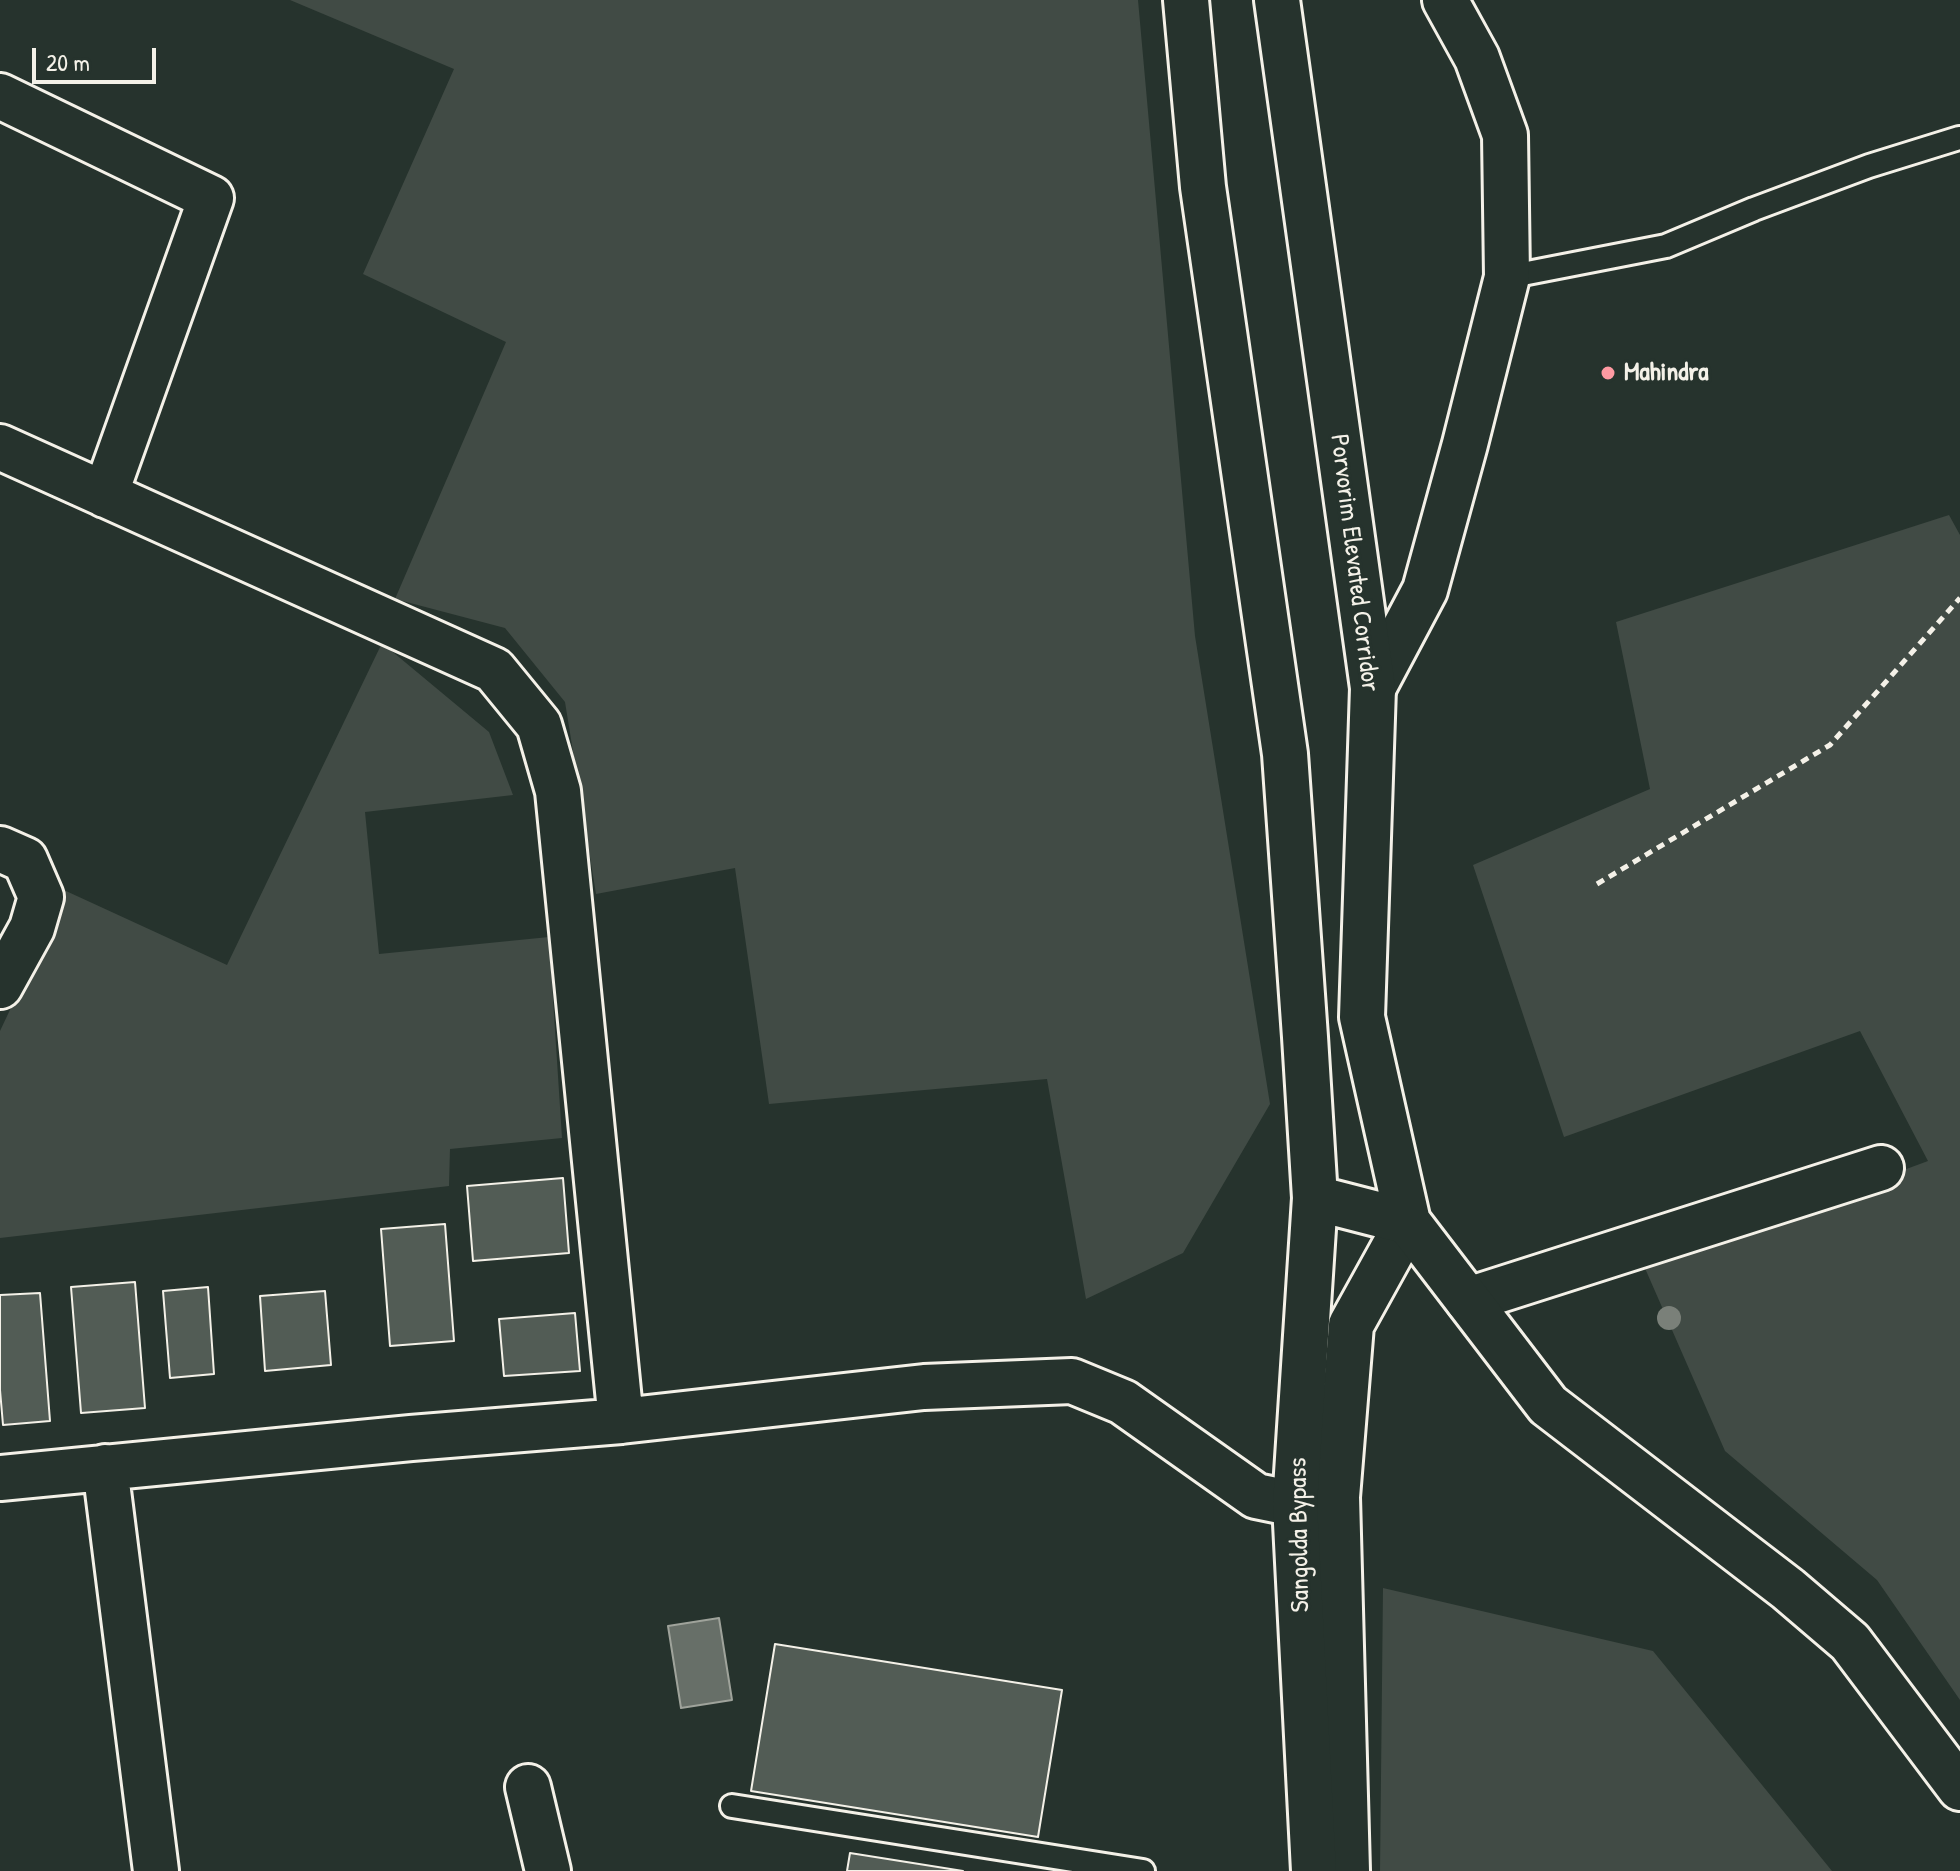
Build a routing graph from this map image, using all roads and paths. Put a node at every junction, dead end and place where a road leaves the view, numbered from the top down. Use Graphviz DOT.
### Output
graph roads {
  1 [pos="1186,0"];
  2 [pos="1277,0"];
  3 [pos="1445,0"];
  4 [pos="0,96"];
  5 [pos="1959,138"];
  6 [pos="1507,277"];
  7 [pos="0,447"];
  8 [pos="105,495"];
  9 [pos="1960,598"];
  10 [pos="1373,688"];
  11 [pos="0,849"];
  12 [pos="1597,884"];
  13 [pos="0,986"];
  14 [pos="1881,1168"];
  15 [pos="1315,1198"];
  16 [pos="1408,1222"];
  17 [pos="1468,1300"];
  18 [pos="621,1421"];
  19 [pos="105,1467"];
  20 [pos="0,1478"];
  21 [pos="1295,1504"];
  22 [pos="528,1787"];
  23 [pos="1960,1788"];
  24 [pos="732,1806"];
  25 [pos="156,1871"];
  26 [pos="548,1871"];
  27 [pos="1143,1871"];
  28 [pos="1314,1871"];
  29 [pos="1347,1871"];
  1 -- 15 [label="main road, Sangolda Bypass"];
  2 -- 10 [label="main road, Porvorim Elevated Corridor"];
  3 -- 6 [label="main road"];
  4 -- 8 [label="main road"];
  5 -- 6 [label="lane"];
  6 -- 10 [label="main road"];
  7 -- 8 [label="main road"];
  8 -- 18 [label="main road"];
  9 -- 12 [label="path"];
  10 -- 16 [label="main road, Porvorim Elevated Corridor"];
  11 -- 13 [label="main road"];
  14 -- 17 [label="main road"];
  15 -- 16 [label="main road"];
  15 -- 21 [label="main road, Sangolda Bypass"];
  16 -- 17 [label="main road"];
  16 -- 29 [label="main road, Sangolda Bypass"];
  17 -- 23 [label="main road"];
  18 -- 19 [label="main road"];
  18 -- 21 [label="main road"];
  19 -- 20 [label="main road"];
  19 -- 25 [label="main road"];
  21 -- 28 [label="main road, Sangolda Bypass"];
  22 -- 26 [label="main road"];
  24 -- 27 [label="lane"];
}
